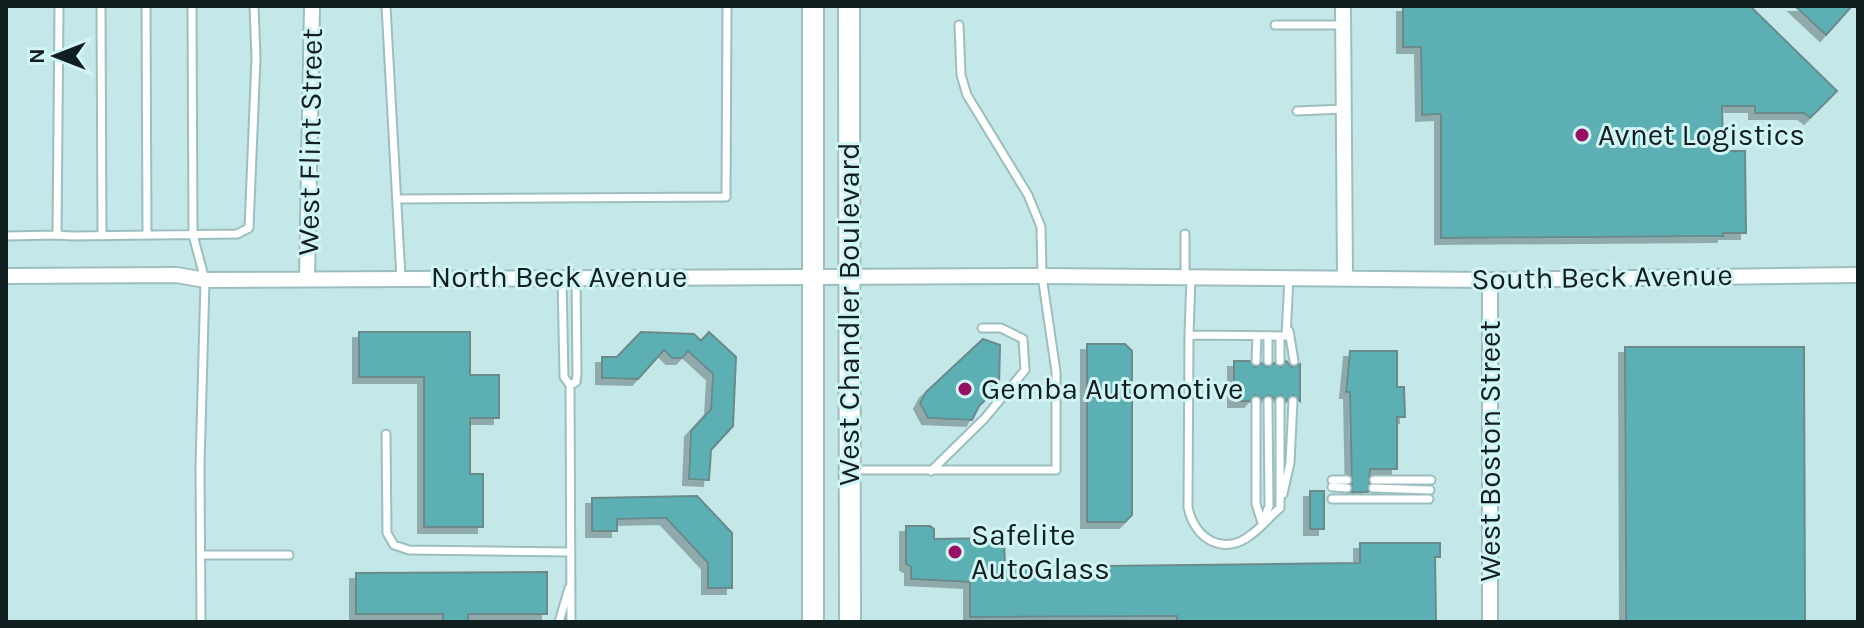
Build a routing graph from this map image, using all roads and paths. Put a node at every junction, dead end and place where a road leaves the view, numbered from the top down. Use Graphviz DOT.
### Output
graph roads {
  1 [pos="59,6"];
  2 [pos="101,6"];
  3 [pos="146,6"];
  4 [pos="192,6"];
  5 [pos="254,6"];
  6 [pos="312,6"];
  7 [pos="386,6"];
  8 [pos="727,6"];
  9 [pos="813,6"];
  10 [pos="849,6"];
  11 [pos="1343,6"];
  12 [pos="959,25"];
  13 [pos="1275,25"];
  14 [pos="1343,25"];
  15 [pos="1344,109"];
  16 [pos="1297,111"];
  17 [pos="398,199"];
  18 [pos="1185,234"];
  19 [pos="57,235"];
  20 [pos="147,235"];
  21 [pos="193,235"];
  22 [pos="6,236"];
  23 [pos="102,236"];
  24 [pos="1858,275"];
  25 [pos="6,276"];
  26 [pos="814,276"];
  27 [pos="849,276"];
  28 [pos="1042,276"];
  29 [pos="1188,276"];
  30 [pos="1289,277"];
  31 [pos="1345,277"];
  32 [pos="307,278"];
  33 [pos="401,278"];
  34 [pos="569,278"];
  35 [pos="205,280"];
  36 [pos="1490,280"];
  37 [pos="1288,322"];
  38 [pos="982,328"];
  39 [pos="1189,335"];
  40 [pos="1257,336"];
  41 [pos="1268,336"];
  42 [pos="1280,336"];
  43 [pos="1256,361"];
  44 [pos="1268,361"];
  45 [pos="1280,361"];
  46 [pos="1294,361"];
  47 [pos="570,385"];
  48 [pos="1256,401"];
  49 [pos="1268,401"];
  50 [pos="1280,401"];
  51 [pos="1293,401"];
  52 [pos="386,434"];
  53 [pos="849,470"];
  54 [pos="931,471"];
  55 [pos="1431,480"];
  56 [pos="1332,483"];
  57 [pos="1347,484"];
  58 [pos="1430,490"];
  59 [pos="1332,499"];
  60 [pos="1429,499"];
  61 [pos="1280,508"];
  62 [pos="1262,523"];
  63 [pos="571,552"];
  64 [pos="202,555"];
  65 [pos="289,555"];
  66 [pos="571,578"];
  67 [pos="201,622"];
  68 [pos="559,622"];
  69 [pos="571,622"];
  70 [pos="813,622"];
  71 [pos="850,622"];
  72 [pos="1490,622"];
  1 -- 19 [label="lane"];
  2 -- 23 [label="lane"];
  3 -- 20 [label="lane"];
  4 -- 21 [label="lane"];
  5 -- 21 [label="lane"];
  6 -- 32 [label="street, West Flint Street"];
  7 -- 17 [label="lane"];
  8 -- 17 [label="lane"];
  9 -- 26 [label="main road, West Chandler Boulevard"];
  10 -- 27 [label="main road, West Chandler Boulevard"];
  11 -- 14 [label="street"];
  12 -- 28 [label="lane"];
  13 -- 14 [label="lane"];
  14 -- 15 [label="street"];
  15 -- 16 [label="lane"];
  15 -- 31 [label="street"];
  17 -- 33 [label="lane"];
  18 -- 29 [label="lane"];
  19 -- 22 [label="lane"];
  19 -- 23 [label="lane"];
  20 -- 21 [label="lane"];
  20 -- 23 [label="lane"];
  21 -- 35 [label="lane"];
  24 -- 36 [label="street, South Beck Avenue"];
  25 -- 35 [label="street, North Beck Avenue"];
  26 -- 27 [label="street, North Beck Avenue"];
  26 -- 34 [label="street, North Beck Avenue"];
  26 -- 70 [label="main road, West Chandler Boulevard"];
  27 -- 28 [label="street, North Beck Avenue"];
  27 -- 53 [label="main road, West Chandler Boulevard"];
  28 -- 29 [label="street, North Beck Avenue"];
  28 -- 54 [label="lane"];
  29 -- 30 [label="street, North Beck Avenue"];
  29 -- 39 [label="lane"];
  30 -- 31 [label="street, North Beck Avenue"];
  30 -- 37 [label="lane"];
  31 -- 36 [label="street, South Beck Avenue"];
  32 -- 33 [label="street, North Beck Avenue"];
  32 -- 35 [label="street, North Beck Avenue"];
  33 -- 34 [label="street, North Beck Avenue"];
  34 -- 47 [label="lane"];
  34 -- 47 [label="lane"];
  35 -- 64 [label="lane"];
  36 -- 72 [label="street, West Boston Street"];
  37 -- 42 [label="lane"];
  37 -- 46 [label="lane"];
  38 -- 54 [label="lane"];
  39 -- 40 [label="lane"];
  39 -- 62 [label="lane"];
  40 -- 41 [label="lane"];
  40 -- 43 [label="lane"];
  41 -- 42 [label="lane"];
  41 -- 44 [label="lane"];
  42 -- 45 [label="lane"];
  47 -- 63 [label="lane"];
  48 -- 62 [label="lane"];
  49 -- 62 [label="lane"];
  50 -- 61 [label="lane"];
  51 -- 61 [label="lane"];
  52 -- 63 [label="lane"];
  53 -- 54 [label="lane"];
  53 -- 71 [label="main road, West Chandler Boulevard"];
  55 -- 58 [label="lane"];
  56 -- 57 [label="lane"];
  59 -- 60 [label="lane"];
  61 -- 62 [label="lane"];
  63 -- 66 [label="lane"];
  64 -- 65 [label="lane"];
  64 -- 67 [label="lane"];
  66 -- 68 [label="lane"];
  66 -- 69 [label="lane"];
}
